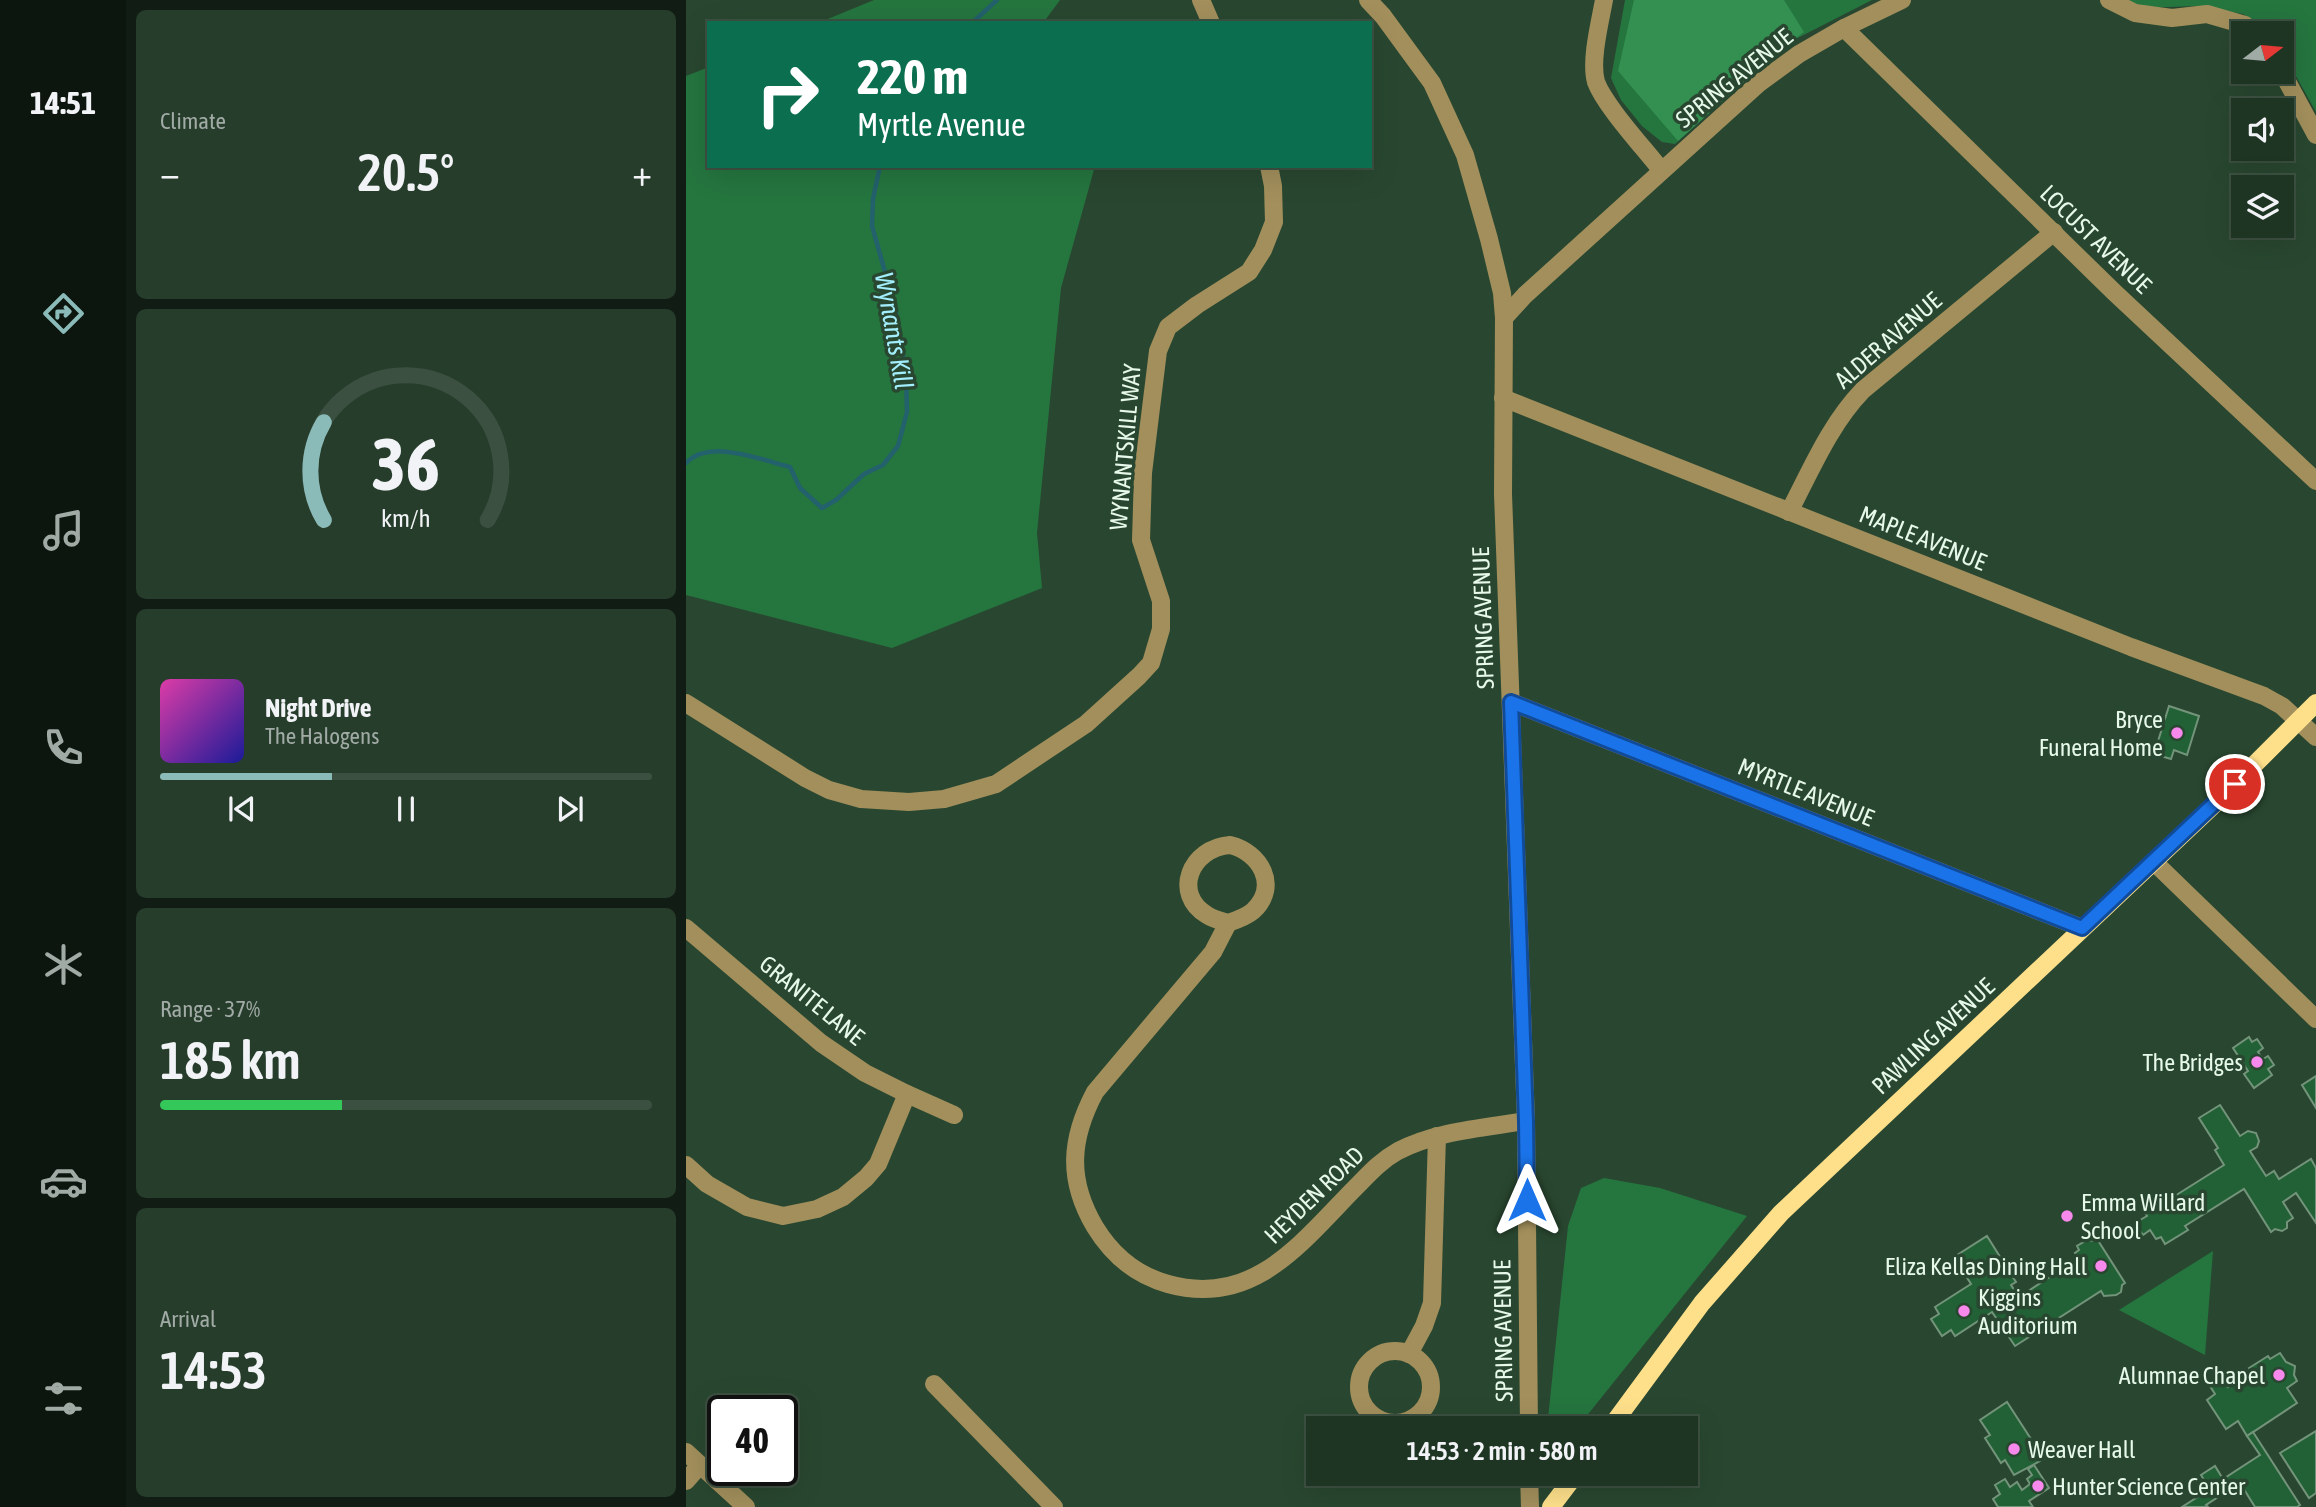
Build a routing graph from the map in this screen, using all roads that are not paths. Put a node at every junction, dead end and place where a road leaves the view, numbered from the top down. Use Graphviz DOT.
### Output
graph roads {
  1 [pos="1201,0"];
  2 [pos="1368,0"];
  3 [pos="1604,0"];
  4 [pos="1902,0"];
  5 [pos="2109,0"];
  6 [pos="1210,21"];
  7 [pos="2231,21"];
  8 [pos="1844,28"];
  9 [pos="2288,84"];
  10 [pos="2316,135"];
  11 [pos="1269,168"];
  12 [pos="1661,170"];
  13 [pos="2054,232"];
  14 [pos="1504,318"];
  15 [pos="1503,398"];
  16 [pos="2316,481"];
  17 [pos="1789,512"];
  18 [pos="1511,702"];
  19 [pos="686,703"];
  20 [pos="2316,703"];
  21 [pos="2299,721"];
  22 [pos="2316,737"];
  23 [pos="2154,862"];
  24 [pos="1228,923"];
  25 [pos="686,928"];
  26 [pos="2082,928"];
  27 [pos="2316,1019"];
  28 [pos="906,1094"];
  29 [pos="954,1115"];
  30 [pos="1526,1121"];
  31 [pos="1437,1136"];
  32 [pos="686,1166"];
  33 [pos="1409,1354"];
  34 [pos="933,1384"];
  35 [pos="1529,1416"];
  36 [pos="1618,1416"];
  37 [pos="686,1452"];
  38 [pos="700,1465"];
  39 [pos="686,1481"];
  40 [pos="1529,1486"];
  41 [pos="1567,1486"];
  42 [pos="1049,1505"];
  43 [pos="746,1507"];
  44 [pos="1530,1507"];
  45 [pos="1551,1507"];
  1 -- 6 [label="street"];
  2 -- 14 [label="street"];
  3 -- 12 [label="street"];
  4 -- 8 [label="street, SPRING AVENUE"];
  5 -- 7 [label="street"];
  8 -- 12 [label="street, SPRING AVENUE"];
  8 -- 13 [label="street, LOCUST AVENUE"];
  9 -- 10 [label="street"];
  11 -- 19 [label="street, WYNANTSKILL WAY"];
  12 -- 14 [label="street, SPRING AVENUE"];
  13 -- 16 [label="street, LOCUST AVENUE"];
  13 -- 17 [label="street, ALDER AVENUE"];
  14 -- 15 [label="street, SPRING AVENUE"];
  15 -- 17 [label="street, MAPLE AVENUE"];
  15 -- 18 [label="street, SPRING AVENUE"];
  17 -- 21 [label="street, MAPLE AVENUE"];
  18 -- 26 [label="street, MYRTLE AVENUE"];
  18 -- 30 [label="street, SPRING AVENUE"];
  20 -- 21 [label="main road, PAWLING AVENUE"];
  21 -- 22 [label="street, MAPLE AVENUE"];
  21 -- 23 [label="main road, PAWLING AVENUE"];
  23 -- 26 [label="main road, PAWLING AVENUE"];
  23 -- 27 [label="street"];
  24 -- 24 [label="street"];
  24 -- 31 [label="street, HEYDEN ROAD"];
  25 -- 28 [label="street, GRANITE LANE"];
  26 -- 36 [label="main road, PAWLING AVENUE"];
  28 -- 29 [label="street, GRANITE LANE"];
  28 -- 32 [label="street"];
  30 -- 31 [label="street, HEYDEN ROAD"];
  30 -- 35 [label="street, SPRING AVENUE"];
  31 -- 33 [label="street"];
  33 -- 33 [label="street"];
  34 -- 42 [label="street"];
  37 -- 38 [label="street"];
  38 -- 39 [label="street"];
  38 -- 43 [label="street"];
  40 -- 44 [label="street"];
  41 -- 45 [label="main road"];
}
